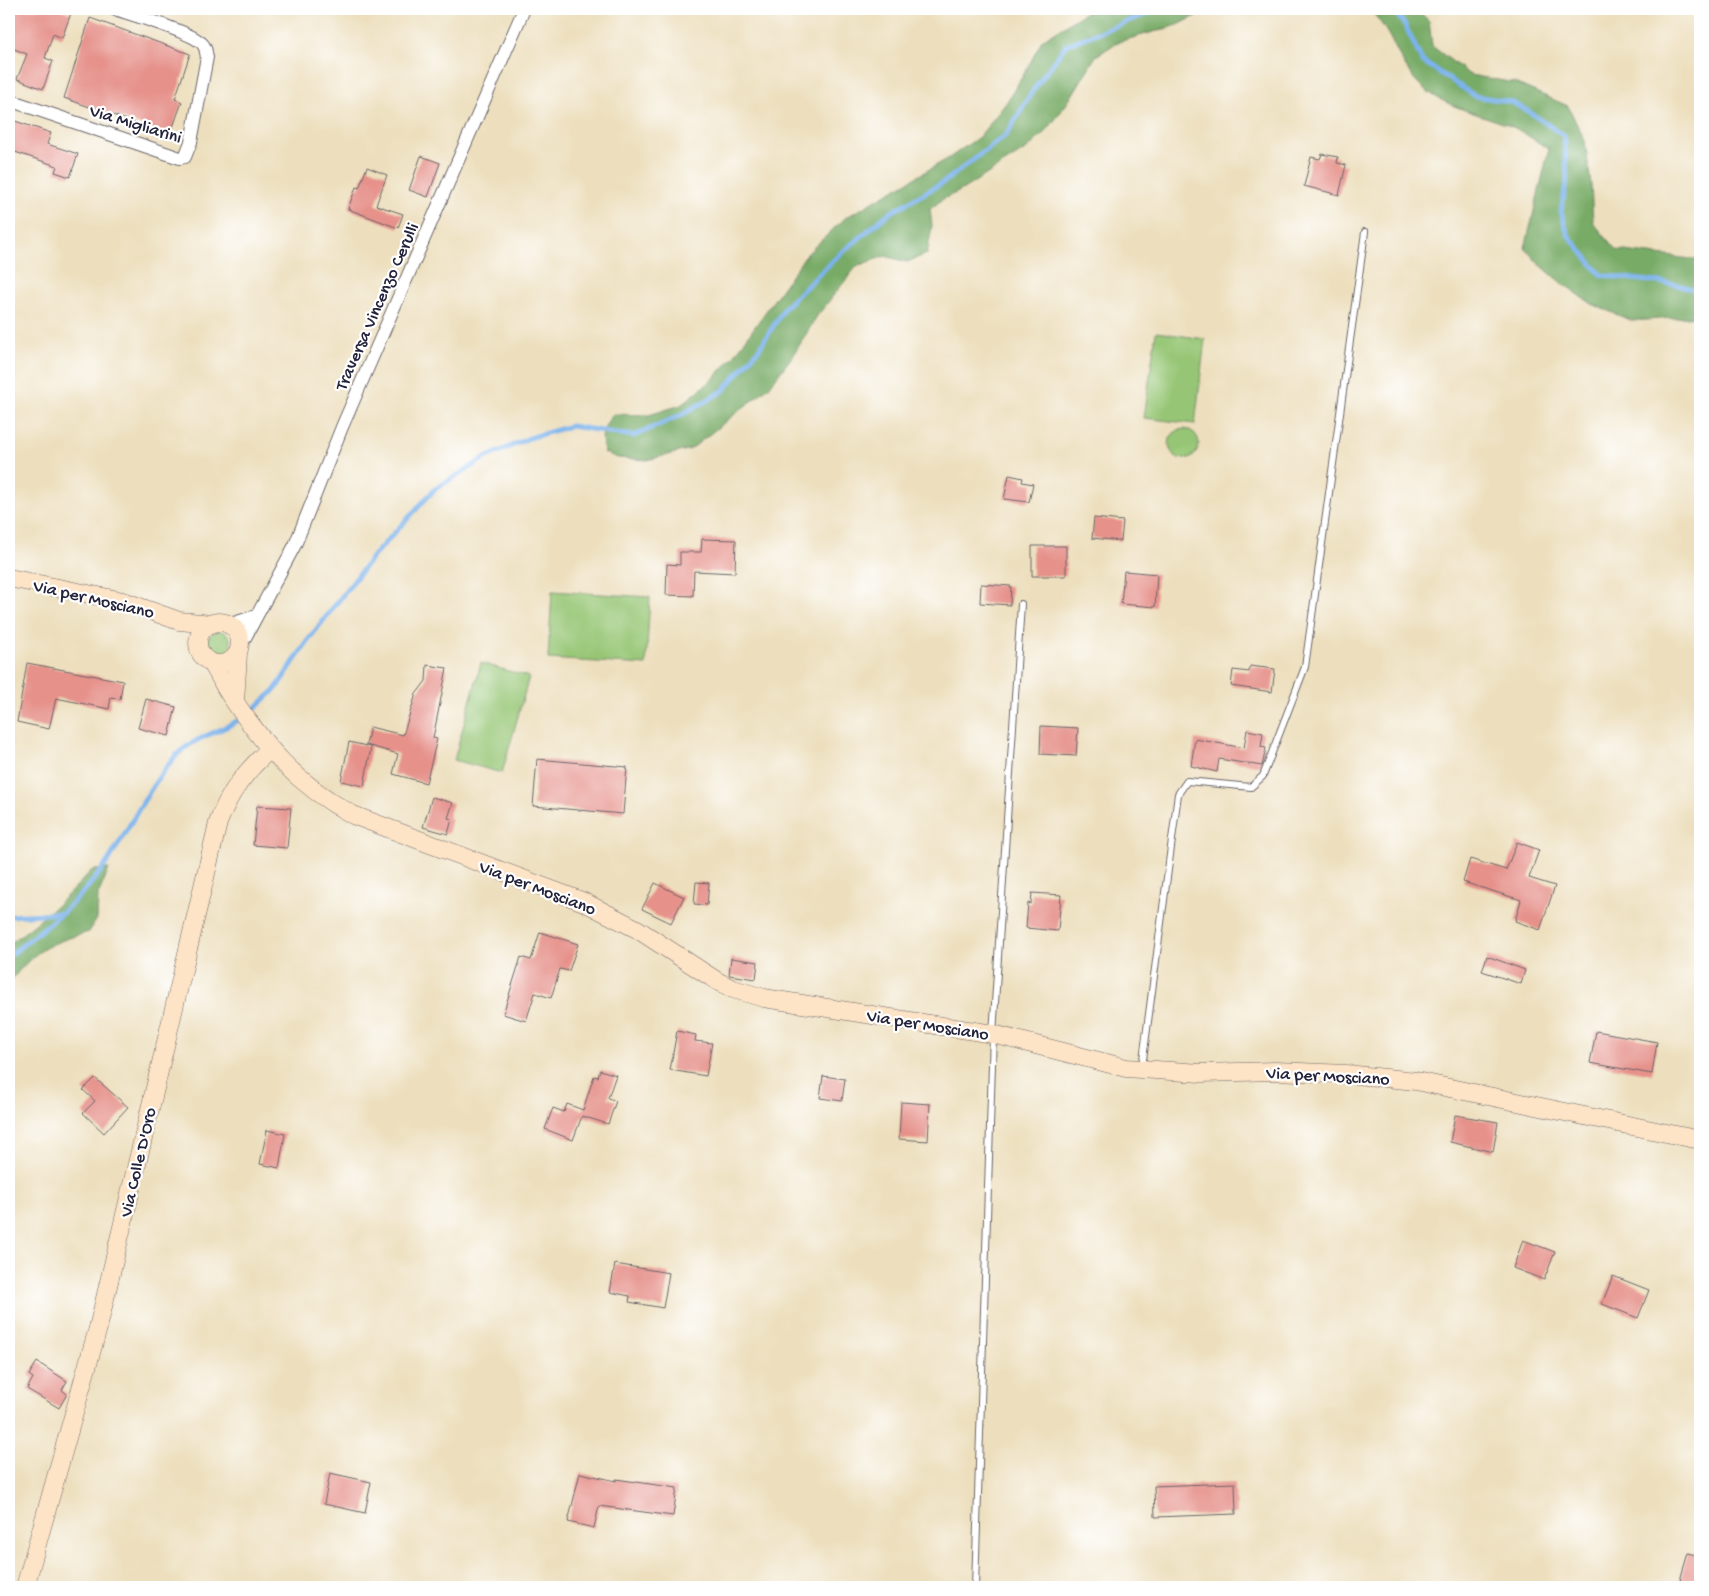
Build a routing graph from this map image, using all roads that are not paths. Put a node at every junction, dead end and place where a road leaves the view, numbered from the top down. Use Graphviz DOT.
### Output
graph roads {
  1 [pos="114,9"];
  2 [pos="524,9"];
  3 [pos="9,100"];
  4 [pos="1365,232"];
  5 [pos="9,578"];
  6 [pos="1021,604"];
  7 [pos="256,616"];
  8 [pos="179,621"];
  9 [pos="220,624"];
  10 [pos="199,646"];
  11 [pos="239,650"];
  12 [pos="211,662"];
  13 [pos="235,702"];
  14 [pos="270,749"];
  15 [pos="993,1034"];
  16 [pos="1142,1069"];
  17 [pos="1700,1140"];
  18 [pos="25,1587"];
  19 [pos="975,1587"];
  1 -- 3 [label="street, Via Migliarini"];
  2 -- 7 [label="street, Traversa Vincenzo Cerulli"];
  4 -- 16 [label="lane"];
  5 -- 8 [label="main road, Via per Mosciano"];
  6 -- 15 [label="lane"];
  7 -- 9 [label="street"];
  7 -- 11 [label="street, Traversa Vincenzo Cerulli"];
  8 -- 9 [label="main road, Via per Mosciano"];
  8 -- 10 [label="main road"];
  9 -- 10 [label="main road"];
  9 -- 11 [label="main road"];
  10 -- 12 [label="main road"];
  11 -- 12 [label="main road"];
  11 -- 13 [label="main road"];
  12 -- 13 [label="main road, Via per Mosciano"];
  13 -- 14 [label="main road, Via per Mosciano"];
  14 -- 15 [label="main road, Via per Mosciano"];
  14 -- 18 [label="main road, Via Colle D'Oro"];
  15 -- 16 [label="main road, Via per Mosciano"];
  15 -- 19 [label="lane"];
  16 -- 17 [label="main road, Via per Mosciano"];
}
